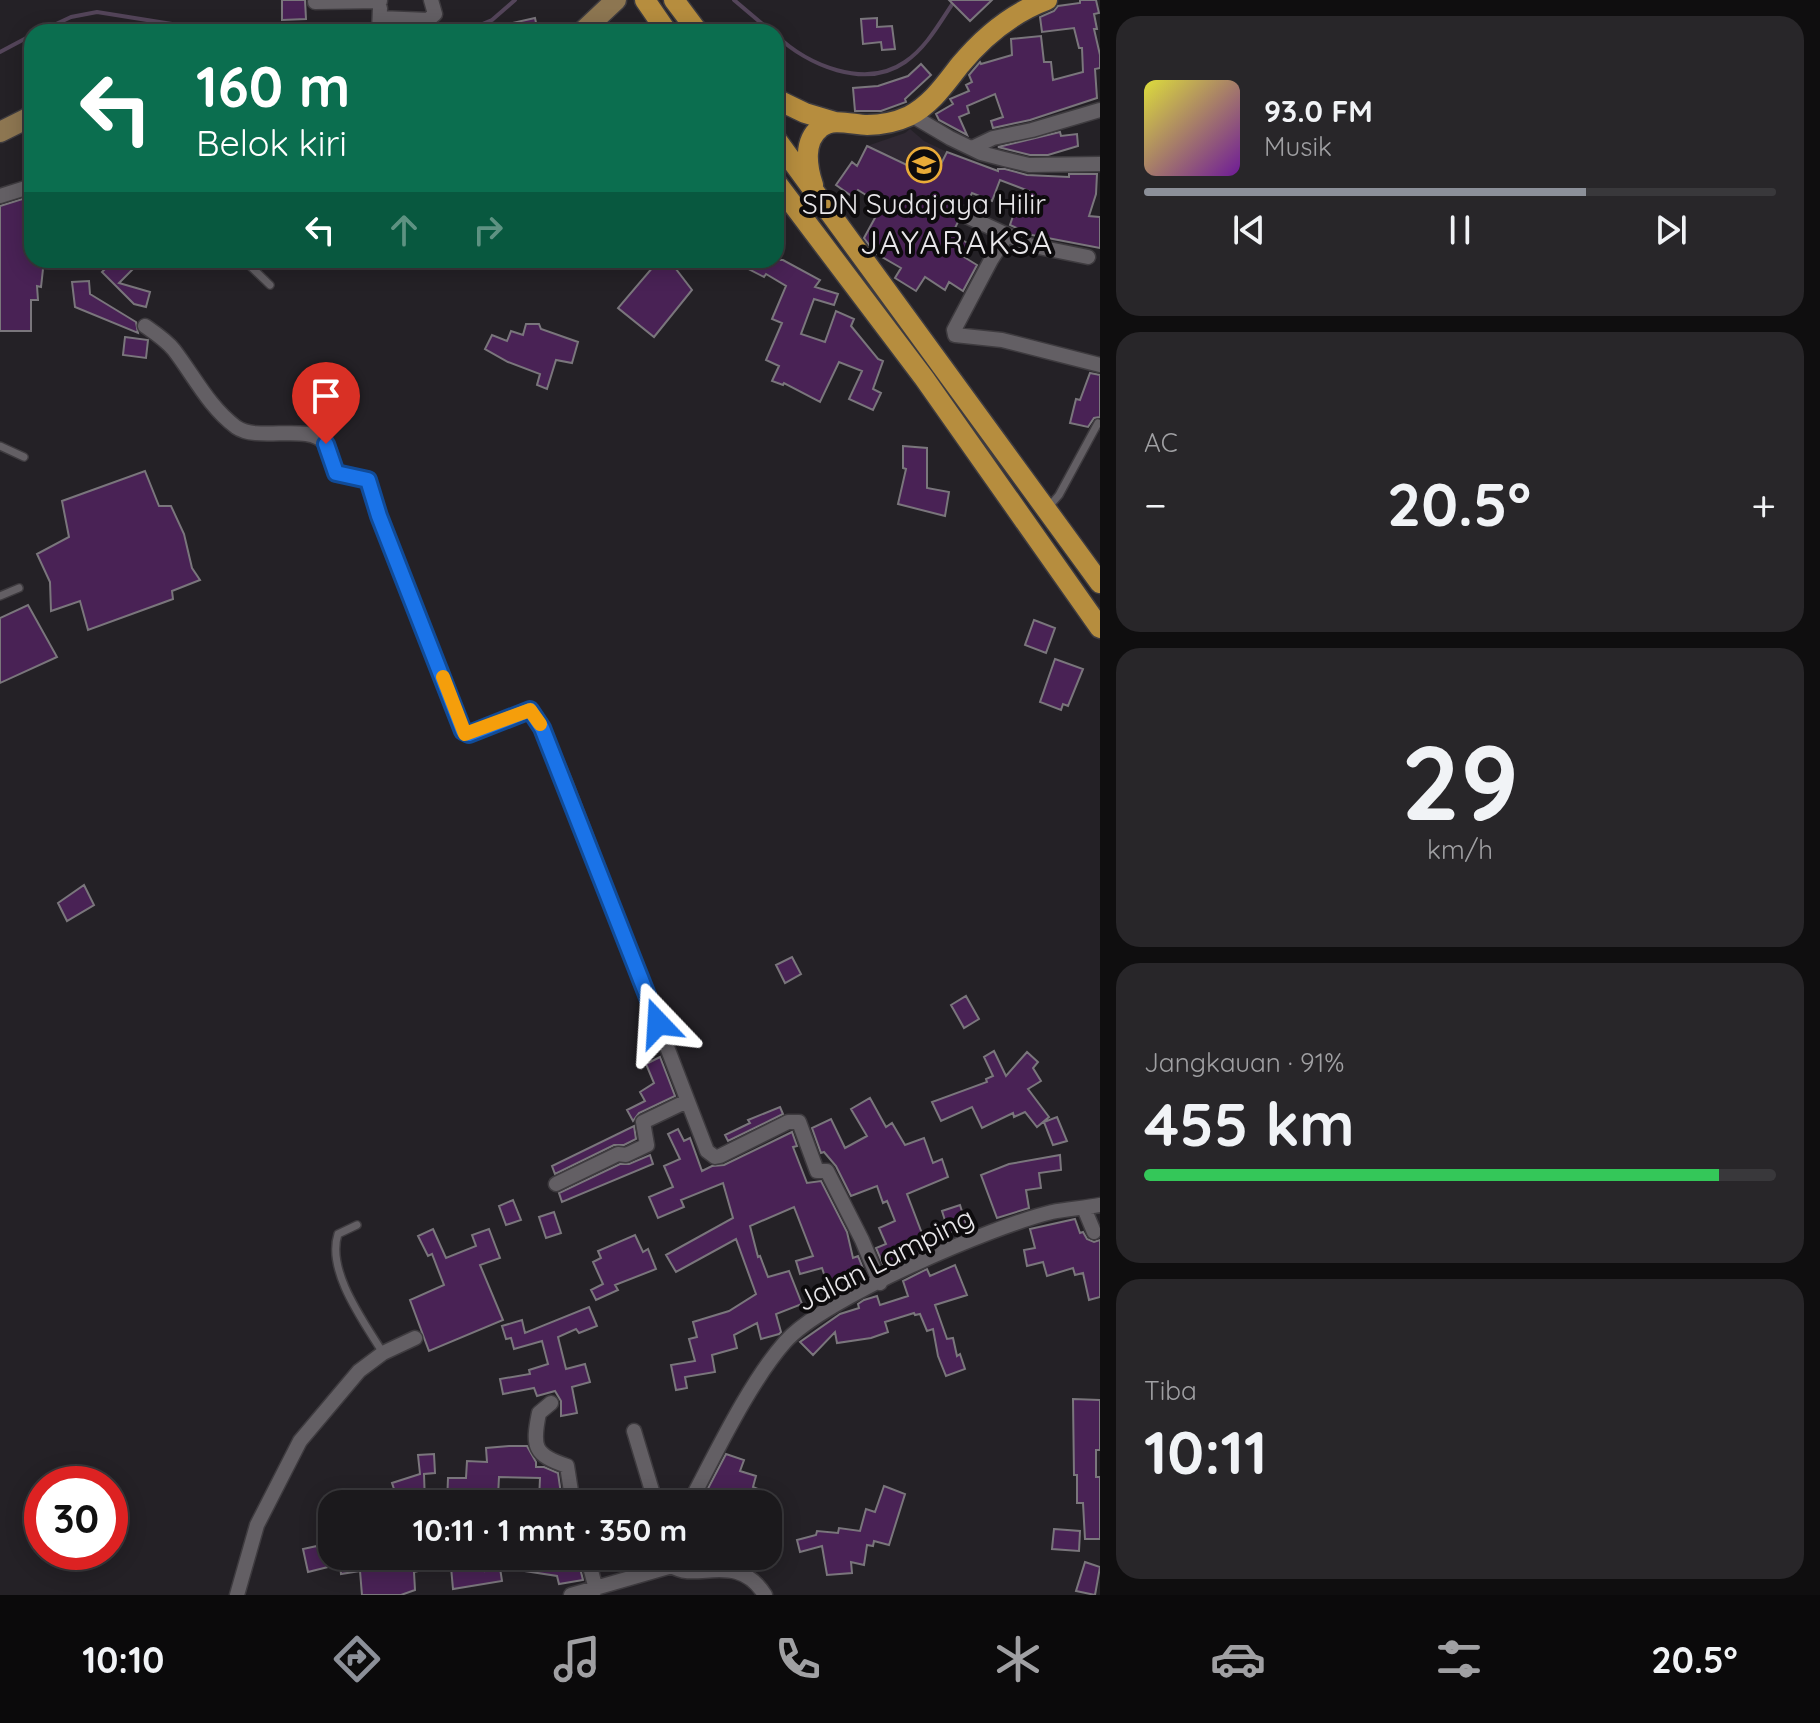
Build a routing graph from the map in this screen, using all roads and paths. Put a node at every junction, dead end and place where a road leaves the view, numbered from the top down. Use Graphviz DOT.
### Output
graph roads {
  1 [pos="380,0"];
  2 [pos="431,0"];
  3 [pos="616,0"];
  4 [pos="645,0"];
  5 [pos="674,0"];
  6 [pos="1047,0"];
  7 [pos="315,2"];
  8 [pos="379,24"];
  9 [pos="400,24"];
  10 [pos="590,24"];
  11 [pos="662,24"];
  12 [pos="692,24"];
  13 [pos="784,103"];
  14 [pos="1100,110"];
  15 [pos="911,115"];
  16 [pos="24,120"];
  17 [pos="835,122"];
  18 [pos="0,132"];
  19 [pos="972,148"];
  20 [pos="784,150"];
  21 [pos="1100,164"];
  22 [pos="24,188"];
  23 [pos="816,192"];
  24 [pos="784,193"];
  25 [pos="0,196"];
  26 [pos="964,215"];
  27 [pos="1007,235"];
  28 [pos="1088,257"];
  29 [pos="252,268"];
  30 [pos="270,285"];
  31 [pos="145,326"];
  32 [pos="1100,365"];
  33 [pos="1098,423"];
  34 [pos="0,446"];
  35 [pos="24,457"];
  36 [pos="1046,511"];
  37 [pos="1100,583"];
  38 [pos="19,588"];
  39 [pos="0,596"];
  40 [pos="1097,617"];
  41 [pos="687,1101"];
  42 [pos="556,1184"];
  43 [pos="1100,1205"];
  44 [pos="1084,1208"];
  45 [pos="357,1225"];
  46 [pos="1094,1232"];
  47 [pos="880,1283"];
  48 [pos="415,1338"];
  49 [pos="383,1353"];
  50 [pos="551,1403"];
  51 [pos="634,1431"];
  52 [pos="571,1490"];
  53 [pos="652,1490"];
  54 [pos="697,1490"];
  55 [pos="591,1570"];
  56 [pos="647,1570"];
  57 [pos="681,1570"];
  58 [pos="596,1589"];
  59 [pos="237,1595"];
  60 [pos="571,1595"];
  61 [pos="765,1595"];
  1 -- 7 [label="street"];
  1 -- 8 [label="street"];
  2 -- 9 [label="street"];
  3 -- 10 [label="main road"];
  4 -- 11 [label="main road"];
  5 -- 12 [label="main road"];
  6 -- 15 [label="main road"];
  13 -- 17 [label="main road"];
  14 -- 19 [label="street"];
  15 -- 17 [label="main road"];
  15 -- 19 [label="street"];
  16 -- 18 [label="main road"];
  17 -- 23 [label="main road"];
  19 -- 21 [label="street"];
  20 -- 23 [label="main road"];
  22 -- 25 [label="street"];
  23 -- 36 [label="main road"];
  24 -- 40 [label="main road"];
  26 -- 27 [label="street"];
  27 -- 28 [label="street"];
  27 -- 32 [label="street"];
  29 -- 30 [label="lane"];
  31 -- 41 [label="street"];
  33 -- 36 [label="lane"];
  34 -- 35 [label="lane"];
  36 -- 37 [label="main road"];
  38 -- 39 [label="lane"];
  41 -- 42 [label="street"];
  41 -- 47 [label="street"];
  43 -- 44 [label="street, Jalan Lamping"];
  44 -- 46 [label="street"];
  44 -- 47 [label="street, Jalan Lamping"];
  45 -- 49 [label="lane"];
  47 -- 54 [label="street, Jalan Lamping"];
  48 -- 49 [label="street"];
  49 -- 59 [label="street"];
  50 -- 52 [label="street"];
  51 -- 53 [label="street"];
  55 -- 58 [label="street"];
  56 -- 58 [label="street"];
  57 -- 61 [label="street"];
  58 -- 60 [label="street"];
}
